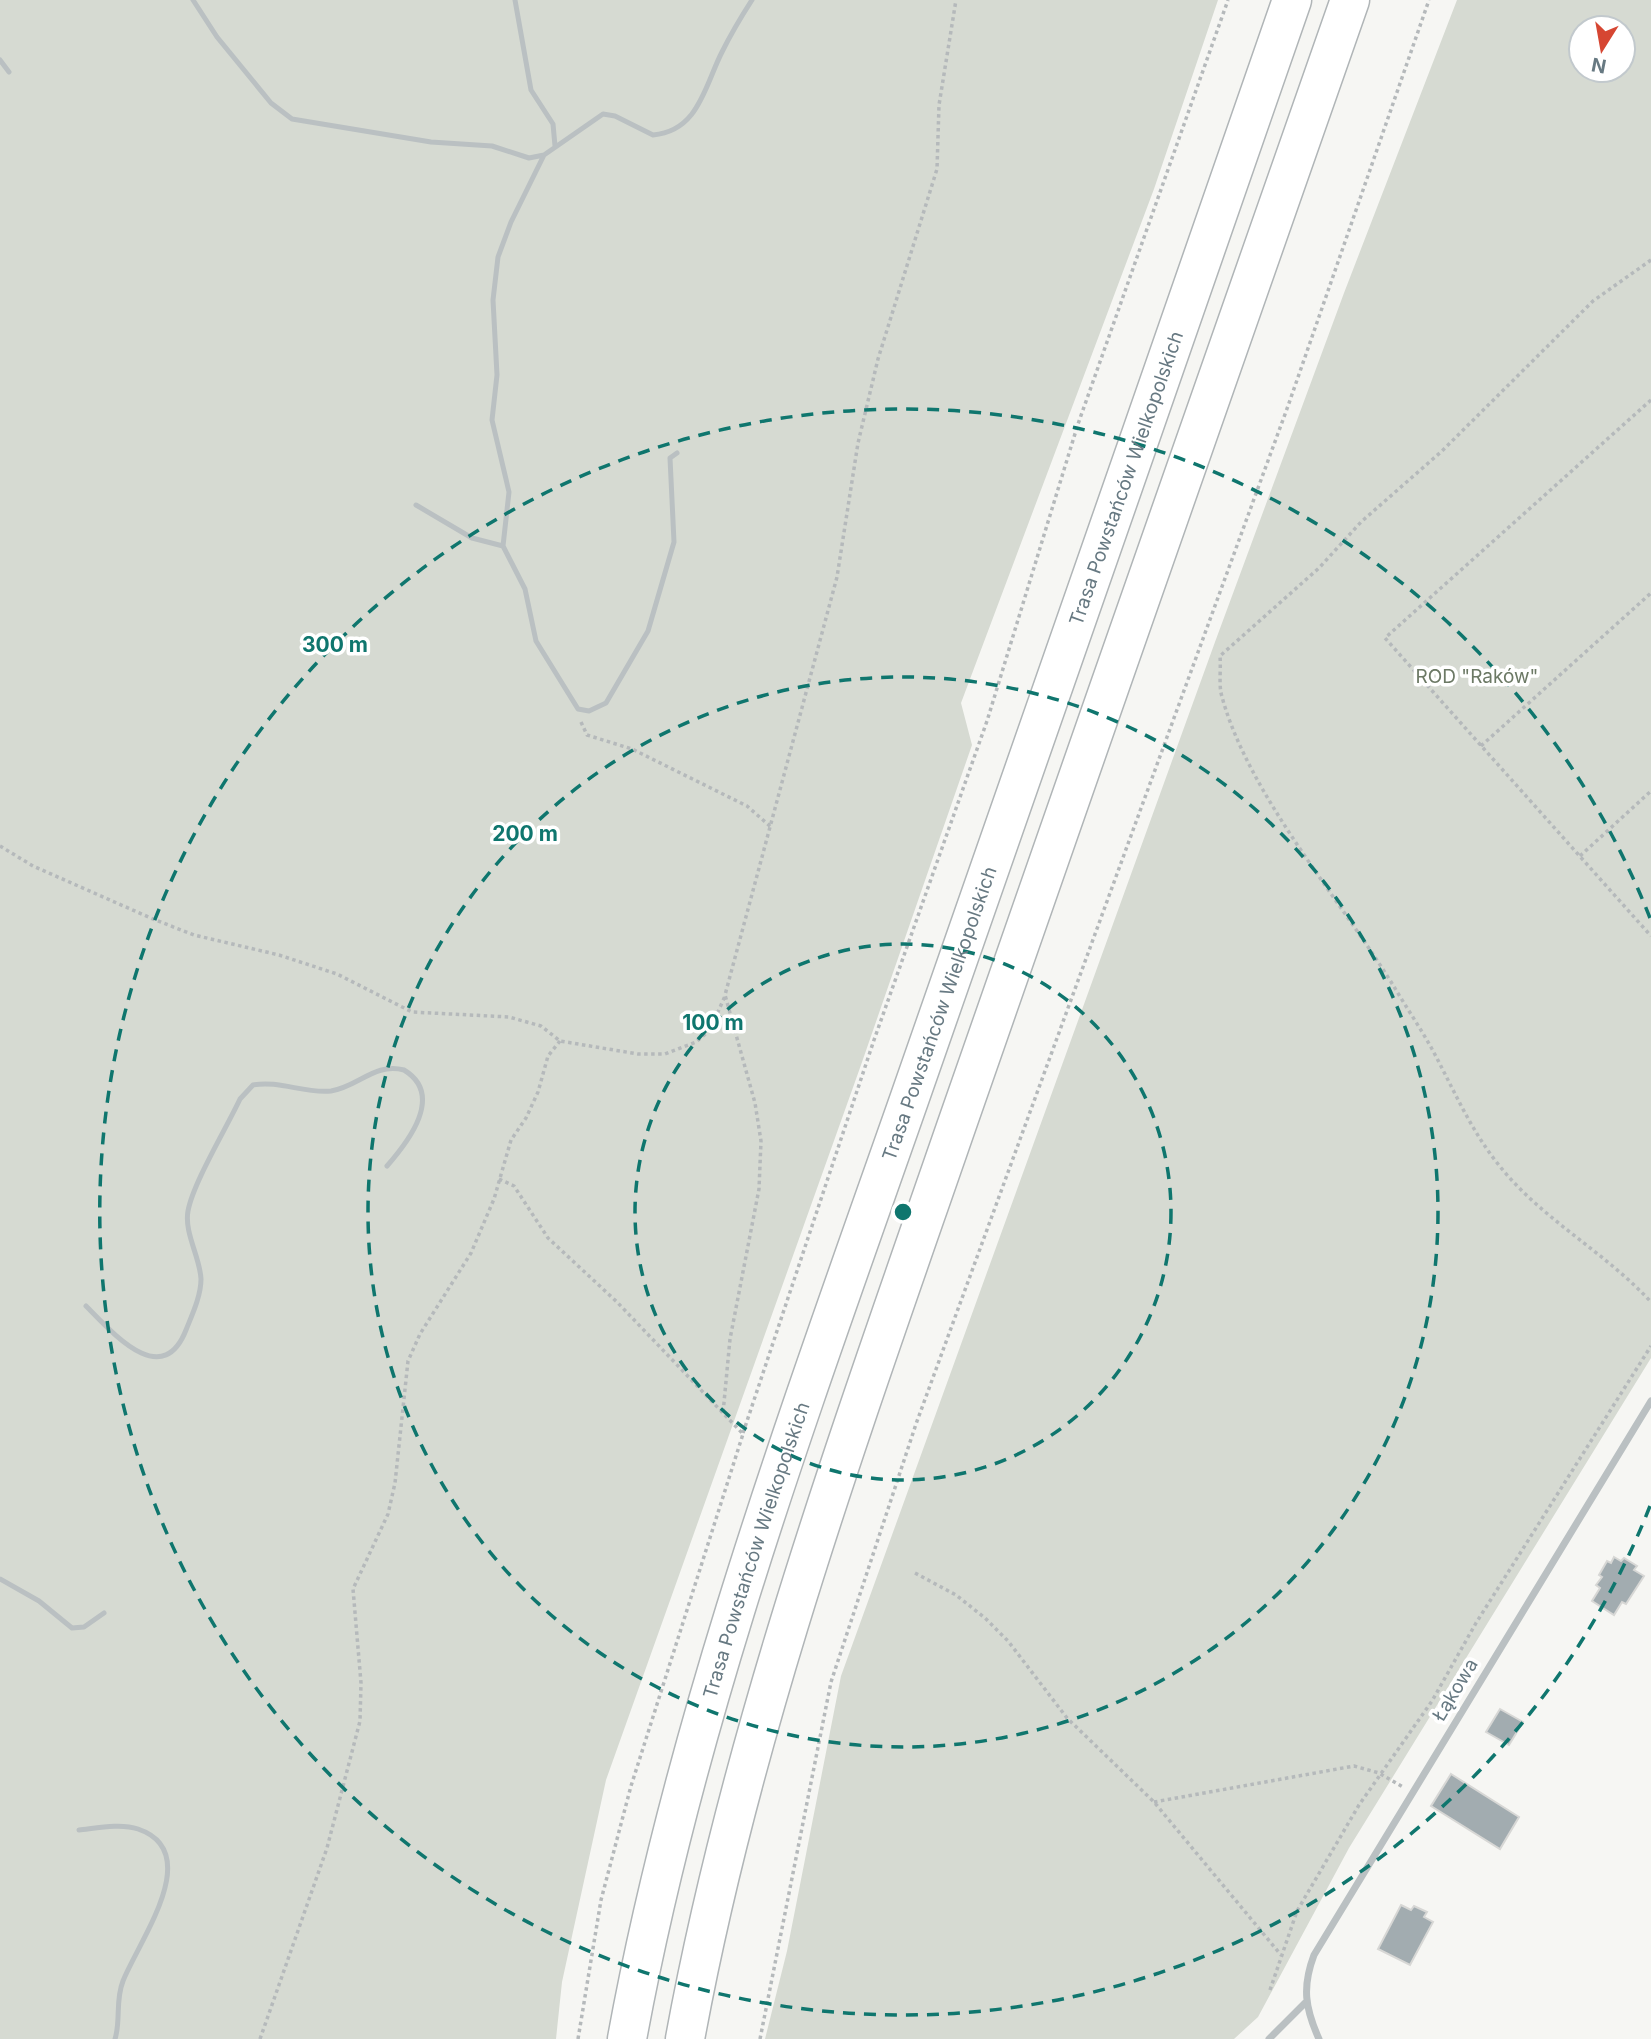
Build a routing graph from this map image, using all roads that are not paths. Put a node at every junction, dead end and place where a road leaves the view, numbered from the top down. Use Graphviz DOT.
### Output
graph roads {
  1 [pos="192,0"];
  2 [pos="516,0"];
  3 [pos="752,0"];
  4 [pos="1292,0"];
  5 [pos="1350,0"];
  6 [pos="0,60"];
  7 [pos="9,72"];
  8 [pos="555,146"];
  9 [pos="544,155"];
  10 [pos="677,453"];
  11 [pos="416,505"];
  12 [pos="503,546"];
  13 [pos="387,1166"];
  14 [pos="86,1306"];
  15 [pos="1651,1401"];
  16 [pos="0,1579"];
  17 [pos="104,1613"];
  18 [pos="79,1830"];
  19 [pos="1305,2003"];
  20 [pos="115,2039"];
  21 [pos="628,2039"];
  22 [pos="685,2039"];
  23 [pos="1269,2039"];
  24 [pos="1319,2039"];
  1 -- 9 [label="lane"];
  2 -- 8 [label="lane"];
  3 -- 8 [label="lane"];
  4 -- 21 [label="highway, Trasa Powstańców Wielkopolskich"];
  5 -- 22 [label="highway"];
  6 -- 7 [label="lane"];
  8 -- 9 [label="lane"];
  9 -- 12 [label="lane"];
  10 -- 12 [label="lane"];
  11 -- 12 [label="lane"];
  13 -- 14 [label="lane"];
  15 -- 19 [label="street, Łąkowa"];
  16 -- 17 [label="lane"];
  18 -- 20 [label="lane"];
  19 -- 23 [label="street"];
  19 -- 24 [label="street"];
}
